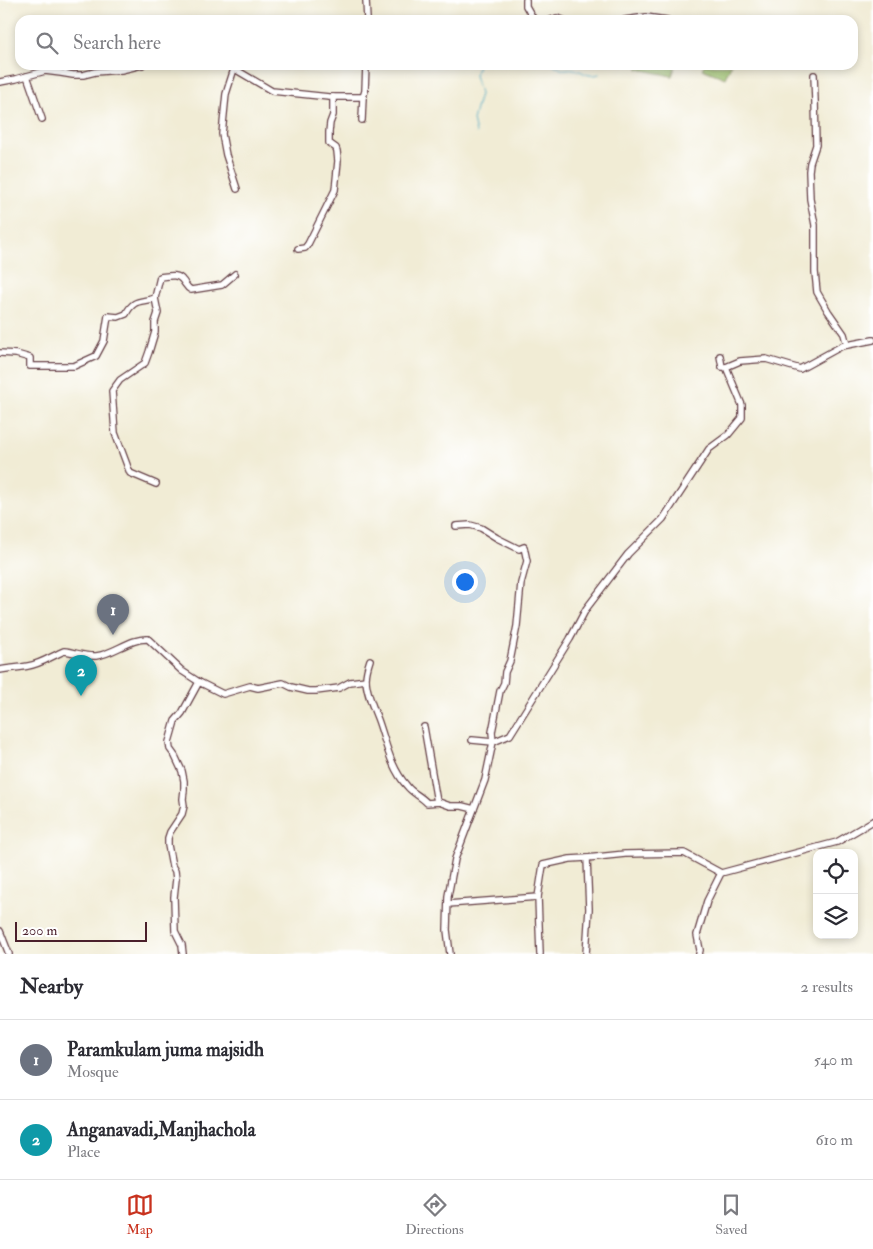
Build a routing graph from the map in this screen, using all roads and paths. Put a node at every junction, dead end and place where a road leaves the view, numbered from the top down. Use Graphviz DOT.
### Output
graph roads {
  1 [pos="366,0"];
  2 [pos="526,0"];
  3 [pos="366,15"];
  4 [pos="531,15"];
  5 [pos="121,70"];
  6 [pos="234,70"];
  7 [pos="236,70"];
  8 [pos="366,70"];
  9 [pos="814,75"];
  10 [pos="27,76"];
  11 [pos="0,82"];
  12 [pos="333,97"];
  13 [pos="363,97"];
  14 [pos="42,119"];
  15 [pos="362,120"];
  16 [pos="237,189"];
  17 [pos="298,249"];
  18 [pos="235,274"];
  19 [pos="156,298"];
  20 [pos="873,340"];
  21 [pos="847,345"];
  22 [pos="0,353"];
  23 [pos="720,356"];
  24 [pos="726,367"];
  25 [pos="156,484"];
  26 [pos="456,526"];
  27 [pos="370,660"];
  28 [pos="0,670"];
  29 [pos="366,680"];
  30 [pos="199,682"];
  31 [pos="424,726"];
  32 [pos="472,740"];
  33 [pos="493,742"];
  34 [pos="437,802"];
  35 [pos="474,809"];
  36 [pos="873,822"];
  37 [pos="587,858"];
  38 [pos="721,873"];
  39 [pos="538,897"];
  40 [pos="448,904"];
  41 [pos="0,931"];
  42 [pos="8,954"];
  43 [pos="183,954"];
  44 [pos="450,954"];
  45 [pos="540,954"];
  46 [pos="586,954"];
  47 [pos="698,954"];
  1 -- 3 [label="street"];
  2 -- 4 [label="street"];
  5 -- 10 [label="street"];
  6 -- 16 [label="street"];
  7 -- 12 [label="street"];
  8 -- 13 [label="street"];
  9 -- 21 [label="street"];
  10 -- 11 [label="street"];
  10 -- 14 [label="street"];
  12 -- 13 [label="street"];
  12 -- 17 [label="street"];
  13 -- 15 [label="street"];
  18 -- 19 [label="street"];
  19 -- 22 [label="street"];
  19 -- 25 [label="street"];
  20 -- 21 [label="street"];
  21 -- 24 [label="street"];
  23 -- 24 [label="street"];
  24 -- 33 [label="street"];
  26 -- 33 [label="street"];
  27 -- 29 [label="street"];
  28 -- 30 [label="street"];
  29 -- 30 [label="street"];
  29 -- 34 [label="street"];
  30 -- 43 [label="street"];
  31 -- 34 [label="street"];
  32 -- 33 [label="street"];
  33 -- 35 [label="street"];
  34 -- 35 [label="street"];
  35 -- 40 [label="street"];
  36 -- 38 [label="street"];
  37 -- 38 [label="street"];
  37 -- 39 [label="street"];
  37 -- 46 [label="street"];
  38 -- 47 [label="street"];
  39 -- 40 [label="street"];
  39 -- 45 [label="street"];
  40 -- 44 [label="street"];
  41 -- 42 [label="street"];
}
